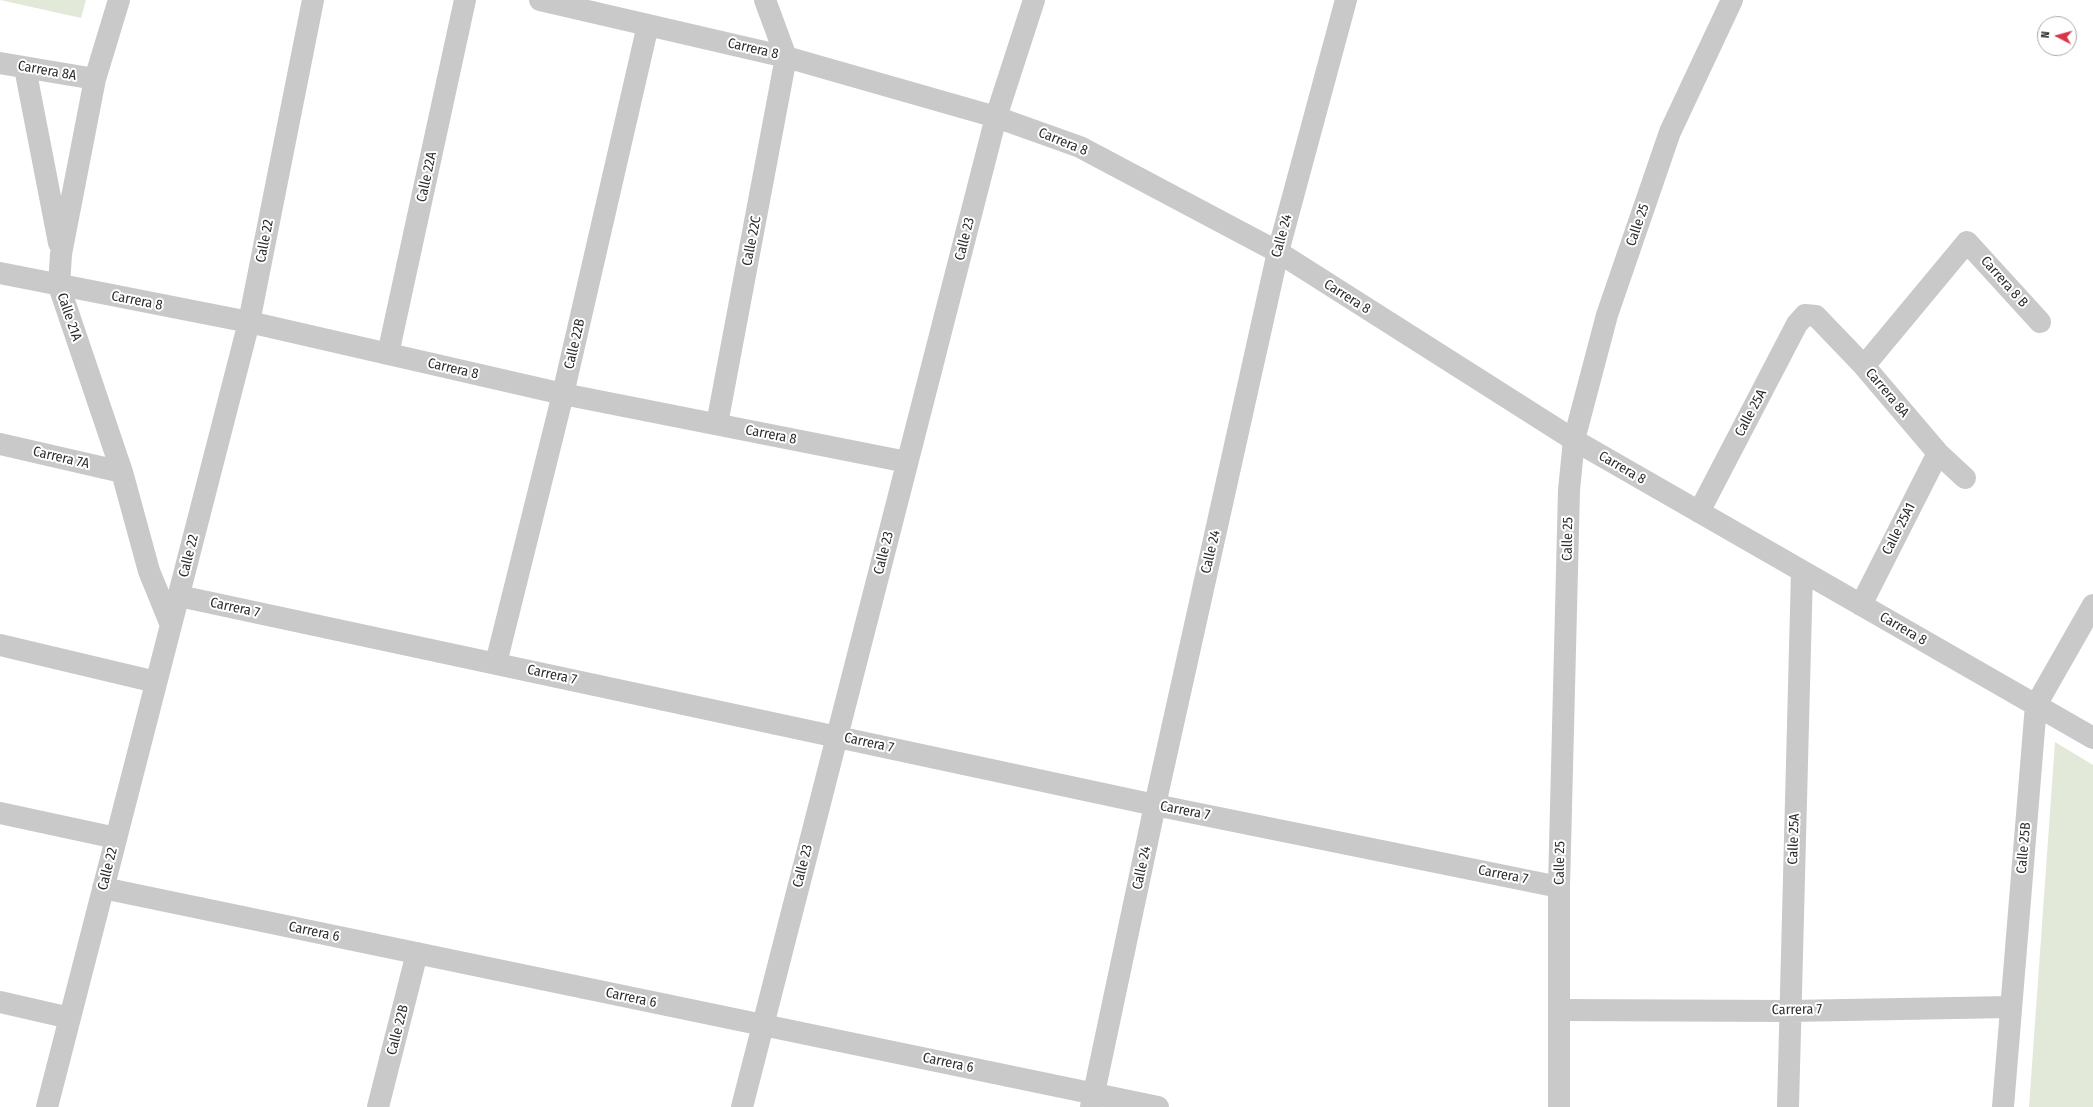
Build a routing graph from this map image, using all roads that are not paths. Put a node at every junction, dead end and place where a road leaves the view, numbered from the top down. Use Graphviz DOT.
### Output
graph roads {
  1 [pos="119,0"];
  2 [pos="313,0"];
  3 [pos="466,0"];
  4 [pos="540,0"];
  5 [pos="765,0"];
  6 [pos="1034,0"];
  7 [pos="1346,0"];
  8 [pos="1732,0"];
  9 [pos="648,25"];
  10 [pos="786,57"];
  11 [pos="0,63"];
  12 [pos="25,68"];
  13 [pos="95,79"];
  14 [pos="996,117"];
  15 [pos="1278,252"];
  16 [pos="61,254"];
  17 [pos="0,273"];
  18 [pos="59,286"];
  19 [pos="1805,315"];
  20 [pos="249,322"];
  21 [pos="2040,322"];
  22 [pos="388,354"];
  23 [pos="1864,366"];
  24 [pos="563,394"];
  25 [pos="717,424"];
  26 [pos="1574,440"];
  27 [pos="0,444"];
  28 [pos="1938,453"];
  29 [pos="908,462"];
  30 [pos="122,472"];
  31 [pos="1965,478"];
  32 [pos="1699,512"];
  33 [pos="1802,571"];
  34 [pos="179,596"];
  35 [pos="1861,605"];
  36 [pos="2093,605"];
  37 [pos="171,625"];
  38 [pos="0,645"];
  39 [pos="496,663"];
  40 [pos="156,682"];
  41 [pos="2036,705"];
  42 [pos="837,736"];
  43 [pos="2093,738"];
  44 [pos="1155,805"];
  45 [pos="0,813"];
  46 [pos="116,838"];
  47 [pos="1559,887"];
  48 [pos="103,888"];
  49 [pos="417,953"];
  50 [pos="0,1002"];
  51 [pos="2010,1007"];
  52 [pos="1559,1010"];
  53 [pos="1790,1011"];
  54 [pos="70,1018"];
  55 [pos="763,1025"];
  56 [pos="1093,1100"];
  57 [pos="47,1107"];
  58 [pos="378,1107"];
  59 [pos="742,1107"];
  60 [pos="1158,1107"];
  61 [pos="1559,1107"];
  62 [pos="1788,1107"];
  63 [pos="2003,1107"];
  1 -- 13 [label="street, Calle 21A"];
  2 -- 20 [label="street, Calle 22"];
  3 -- 22 [label="street, Calle 22A"];
  4 -- 9 [label="street, Carrera 8"];
  5 -- 10 [label="street"];
  6 -- 14 [label="street, Calle 23"];
  7 -- 15 [label="street, Calle 24"];
  8 -- 26 [label="street, Calle 25"];
  9 -- 10 [label="street, Carrera 8"];
  9 -- 24 [label="street, Calle 22B"];
  10 -- 14 [label="street, Carrera 8"];
  10 -- 25 [label="street, Calle 22C"];
  11 -- 12 [label="street, Carrera 8A"];
  12 -- 13 [label="street, Carrera 8A"];
  12 -- 16 [label="street"];
  13 -- 16 [label="street, Calle 21A"];
  14 -- 15 [label="street, Carrera 8"];
  14 -- 29 [label="street, Calle 23"];
  15 -- 26 [label="street, Carrera 8"];
  15 -- 44 [label="street, Calle 24"];
  16 -- 18 [label="street, Calle 21A"];
  17 -- 18 [label="street, Carrera 8"];
  18 -- 20 [label="street, Carrera 8"];
  18 -- 30 [label="street, Calle 21A"];
  19 -- 23 [label="street, Carrera 8A"];
  19 -- 32 [label="street, Calle 25A"];
  20 -- 22 [label="street, Carrera 8"];
  20 -- 34 [label="street, Calle 22"];
  21 -- 23 [label="street, Carrera 8 B"];
  22 -- 24 [label="street, Carrera 8"];
  23 -- 28 [label="street, Carrera 8A"];
  24 -- 25 [label="street, Carrera 8"];
  24 -- 39 [label="street, Calle 22B"];
  25 -- 29 [label="street, Carrera 8"];
  26 -- 32 [label="street, Carrera 8"];
  26 -- 47 [label="street, Calle 25"];
  27 -- 30 [label="street, Carrera 7A"];
  28 -- 31 [label="street, Carrera 8A"];
  28 -- 35 [label="street, Calle 25A1"];
  29 -- 42 [label="street, Calle 23"];
  30 -- 37 [label="street, Calle 21A"];
  32 -- 33 [label="street, Carrera 8"];
  33 -- 35 [label="street, Carrera 8"];
  33 -- 53 [label="street, Calle 25A"];
  34 -- 37 [label="street, Calle 22"];
  34 -- 39 [label="street, Carrera 7"];
  35 -- 41 [label="street, Carrera 8"];
  36 -- 41 [label="street, Calle 25B"];
  37 -- 40 [label="street, Calle 22"];
  38 -- 40 [label="street"];
  39 -- 42 [label="street, Carrera 7"];
  40 -- 46 [label="street, Calle 22"];
  41 -- 43 [label="street, Carrera 8"];
  41 -- 51 [label="street, Calle 25B"];
  42 -- 44 [label="street, Carrera 7"];
  42 -- 55 [label="street, Calle 23"];
  44 -- 47 [label="street, Carrera 7"];
  44 -- 56 [label="street, Calle 24"];
  45 -- 46 [label="street"];
  46 -- 48 [label="street, Calle 22"];
  47 -- 52 [label="street, Calle 25"];
  48 -- 49 [label="street, Carrera 6"];
  48 -- 54 [label="street, Calle 22"];
  49 -- 55 [label="street, Carrera 6"];
  49 -- 58 [label="street, Calle 22B"];
  50 -- 54 [label="street"];
  51 -- 53 [label="street, Carrera 7"];
  51 -- 63 [label="street, Calle 25B"];
  52 -- 53 [label="street, Carrera 7"];
  52 -- 61 [label="street, Calle 25"];
  53 -- 62 [label="street, Calle 25A"];
  54 -- 57 [label="street, Calle 22"];
  55 -- 56 [label="street, Carrera 6"];
  55 -- 59 [label="street, Calle 23"];
  56 -- 60 [label="street, Carrera 6"];
}
